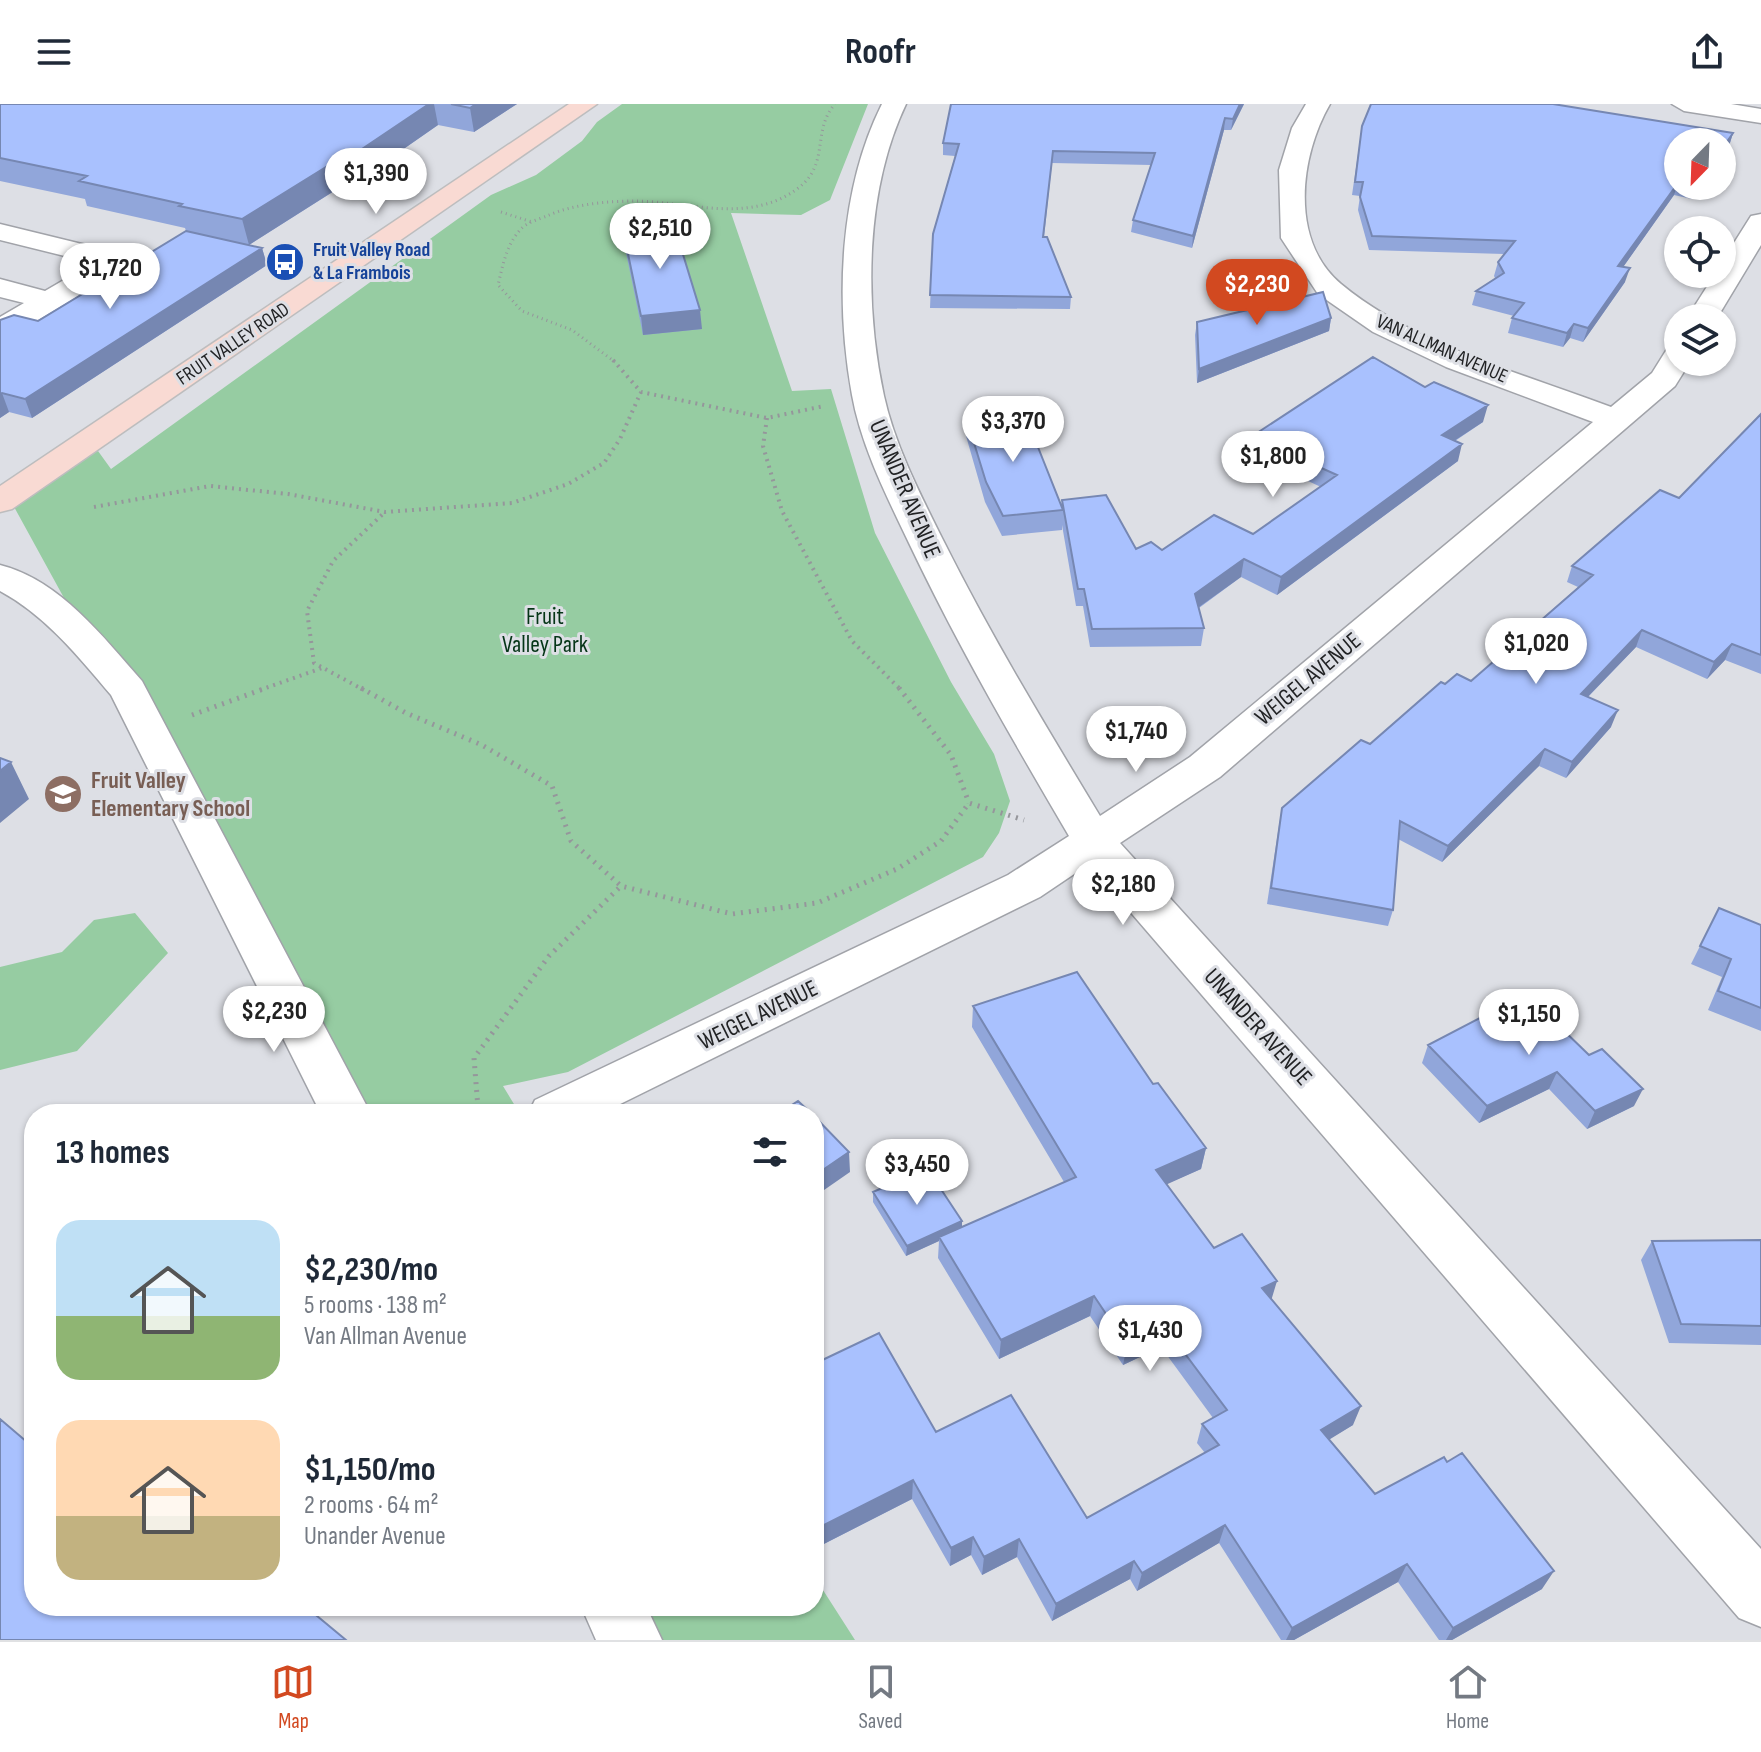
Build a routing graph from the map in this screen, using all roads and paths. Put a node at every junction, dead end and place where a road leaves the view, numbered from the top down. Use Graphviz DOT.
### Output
graph roads {
  1 [pos="585,104"];
  2 [pos="835,104"];
  3 [pos="894,104"];
  4 [pos="1318,104"];
  5 [pos="1684,104"];
  6 [pos="1761,116"];
  7 [pos="334,178"];
  8 [pos="393,190"];
  9 [pos="501,212"];
  10 [pos="533,222"];
  11 [pos="1761,222"];
  12 [pos="0,232"];
  13 [pos="0,288"];
  14 [pos="49,301"];
  15 [pos="1711,304"];
  16 [pos="0,330"];
  17 [pos="1666,376"];
  18 [pos="641,392"];
  19 [pos="868,397"];
  20 [pos="767,418"];
  21 [pos="1614,419"];
  22 [pos="0,502"];
  23 [pos="94,507"];
  24 [pos="385,512"];
  25 [pos="0,576"];
  26 [pos="323,668"];
  27 [pos="148,728"];
  28 [pos="969,803"];
  29 [pos="1094,842"];
  30 [pos="621,886"];
  31 [pos="341,1104"];
  32 [pos="478,1104"];
  33 [pos="574,1104"];
  34 [pos="1761,1596"];
  35 [pos="617,1616"];
  36 [pos="630,1640"];
  1 -- 22 [label="main road, FRUIT VALLEY ROAD"];
  2 -- 10 [label="path"];
  3 -- 19 [label="street, UNANDER AVENUE"];
  4 -- 21 [label="street, VAN ALLMAN AVENUE"];
  5 -- 6 [label="street"];
  7 -- 8 [label="path"];
  9 -- 10 [label="path"];
  10 -- 18 [label="path"];
  11 -- 15 [label="street"];
  12 -- 14 [label="street"];
  13 -- 14 [label="street"];
  14 -- 16 [label="street"];
  17 -- 21 [label="street, WEIGEL AVENUE"];
  18 -- 20 [label="path"];
  18 -- 24 [label="path"];
  19 -- 20 [label="path"];
  19 -- 29 [label="street, UNANDER AVENUE"];
  20 -- 28 [label="path"];
  21 -- 29 [label="street, WEIGEL AVENUE"];
  23 -- 24 [label="path"];
  24 -- 26 [label="path"];
  25 -- 27 [label="street"];
  26 -- 27 [label="path"];
  26 -- 30 [label="path"];
  27 -- 31 [label="street"];
  28 -- 29 [label="path"];
  28 -- 30 [label="path"];
  29 -- 33 [label="street, WEIGEL AVENUE"];
  29 -- 34 [label="street, UNANDER AVENUE"];
  30 -- 32 [label="path"];
  35 -- 36 [label="street"];
}
